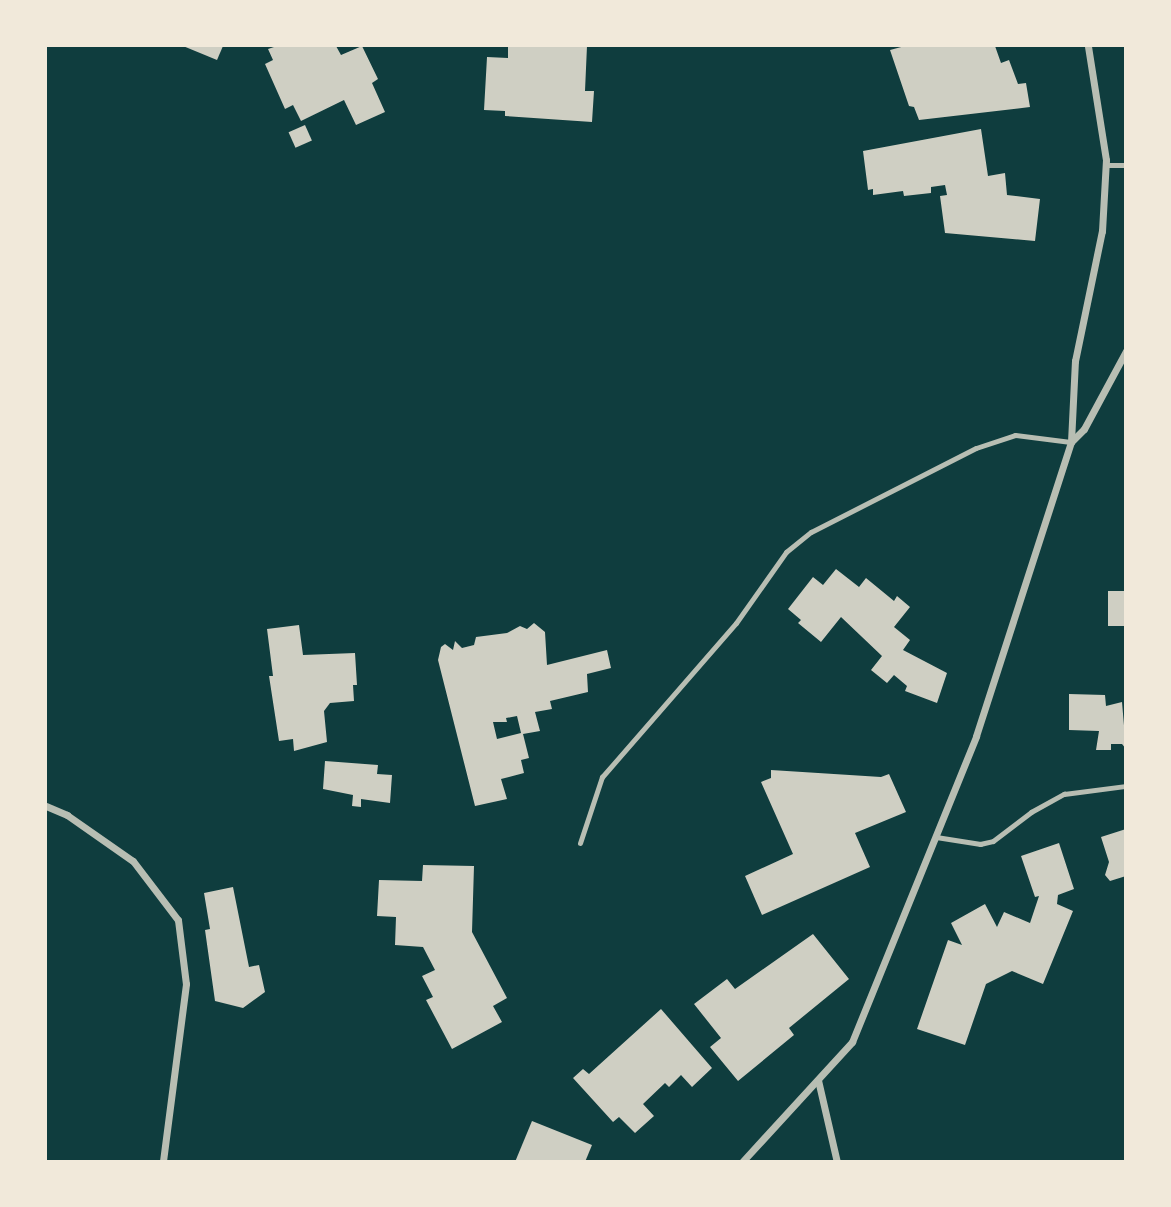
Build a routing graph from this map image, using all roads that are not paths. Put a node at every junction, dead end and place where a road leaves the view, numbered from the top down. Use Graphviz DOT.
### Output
graph roads {
  1 [pos="1088,46"];
  2 [pos="1105,165"];
  3 [pos="1125,165"];
  4 [pos="1125,351"];
  5 [pos="1070,442"];
  6 [pos="1125,786"];
  7 [pos="46,806"];
  8 [pos="936,837"];
  9 [pos="580,842"];
  10 [pos="818,1080"];
  11 [pos="163,1161"];
  12 [pos="742,1161"];
  13 [pos="837,1161"];
  1 -- 2 [label="street"];
  2 -- 3 [label="lane"];
  2 -- 5 [label="street"];
  4 -- 5 [label="street"];
  5 -- 8 [label="street"];
  5 -- 9 [label="lane"];
  6 -- 8 [label="lane"];
  7 -- 11 [label="street"];
  8 -- 10 [label="street"];
  10 -- 12 [label="street"];
  10 -- 13 [label="street"];
}
